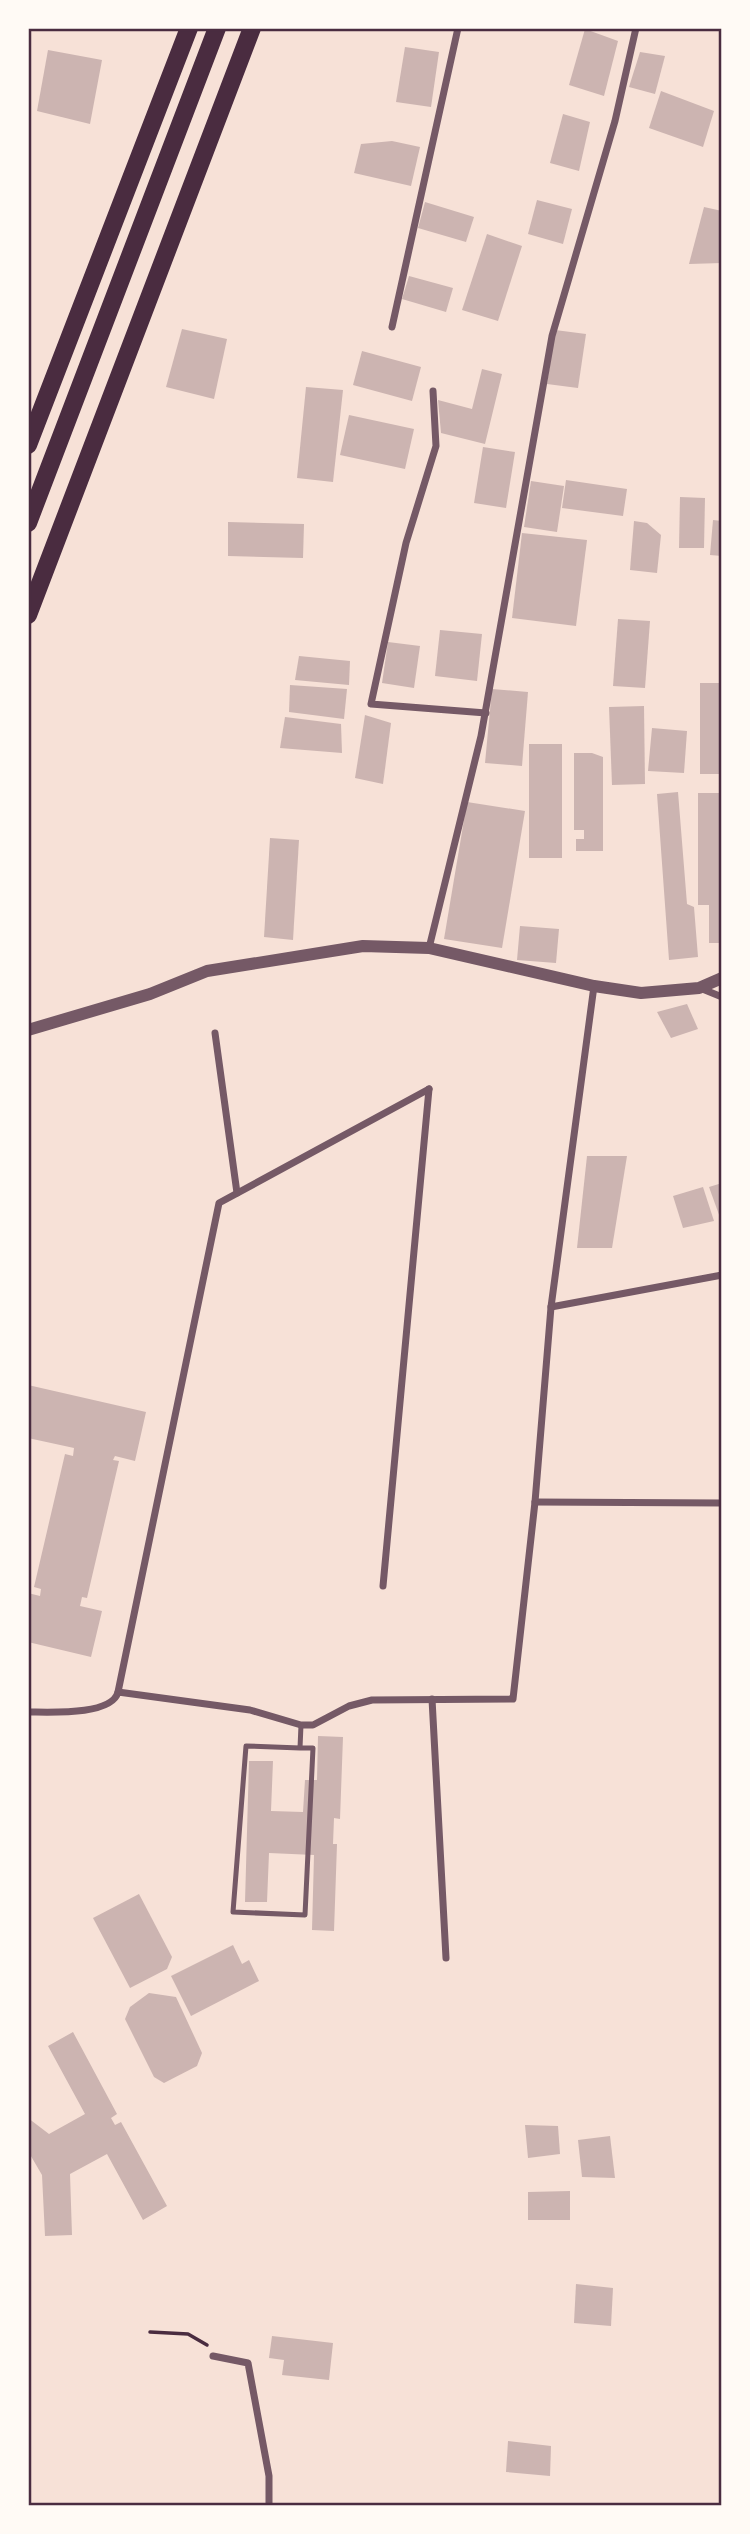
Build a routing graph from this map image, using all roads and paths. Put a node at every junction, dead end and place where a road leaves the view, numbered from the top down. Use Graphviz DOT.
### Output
graph roads {
  1 [pos="189,28"];
  2 [pos="217,28"];
  3 [pos="252,28"];
  4 [pos="458,28"];
  5 [pos="636,28"];
  6 [pos="392,327"];
  7 [pos="433,391"];
  8 [pos="28,445"];
  9 [pos="28,523"];
  10 [pos="28,615"];
  11 [pos="486,713"];
  12 [pos="429,948"];
  13 [pos="722,978"];
  14 [pos="594,986"];
  15 [pos="699,988"];
  16 [pos="722,997"];
  17 [pos="28,1030"];
  18 [pos="215,1034"];
  19 [pos="237,1193"];
  20 [pos="722,1275"];
  21 [pos="551,1307"];
  22 [pos="535,1502"];
  23 [pos="722,1503"];
  24 [pos="383,1586"];
  25 [pos="118,1692"];
  26 [pos="432,1699"];
  27 [pos="28,1712"];
  28 [pos="301,1725"];
  29 [pos="300,1748"];
  30 [pos="446,1958"];
  31 [pos="150,2332"];
  32 [pos="213,2356"];
  33 [pos="270,2506"];
  1 -- 8 [label="main road"];
  2 -- 9 [label="main road"];
  3 -- 10 [label="main road"];
  4 -- 6 [label="street"];
  5 -- 11 [label="street"];
  7 -- 11 [label="street"];
  11 -- 12 [label="street"];
  12 -- 14 [label="street"];
  12 -- 17 [label="street"];
  13 -- 15 [label="street"];
  14 -- 15 [label="street"];
  14 -- 21 [label="street"];
  15 -- 16 [label="street"];
  18 -- 19 [label="street"];
  19 -- 24 [label="street"];
  19 -- 25 [label="street"];
  20 -- 21 [label="street"];
  21 -- 22 [label="street"];
  22 -- 23 [label="street"];
  22 -- 26 [label="street"];
  25 -- 27 [label="street"];
  25 -- 28 [label="street"];
  26 -- 28 [label="street"];
  26 -- 30 [label="street"];
  28 -- 29 [label="lane"];
  29 -- 29 [label="lane"];
  31 -- 32 [label="path"];
  32 -- 33 [label="street"];
}
